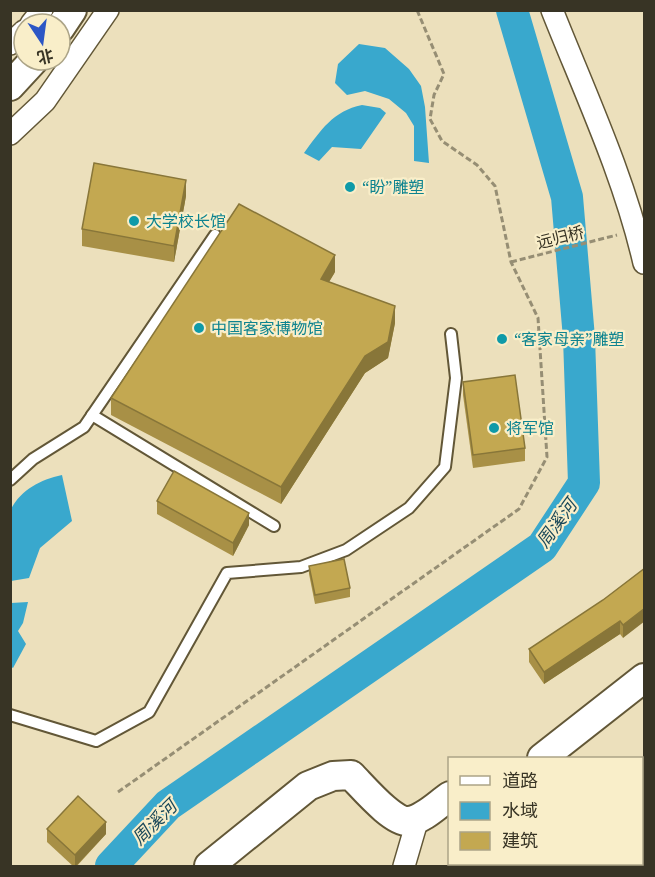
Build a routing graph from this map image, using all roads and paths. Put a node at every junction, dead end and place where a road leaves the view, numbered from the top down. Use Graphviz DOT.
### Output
graph roads {
  1 [pos="108,10"];
  2 [pos="417,10"];
  3 [pos="552,10"];
  4 [pos="23,72"];
  5 [pos="10,86"];
  6 [pos="10,134"];
  7 [pos="641,229"];
  8 [pos="215,235"];
  9 [pos="615,236"];
  10 [pos="512,262"];
  11 [pos="645,263"];
  12 [pos="451,334"];
  13 [pos="93,415"];
  14 [pos="10,480"];
  15 [pos="274,526"];
  16 [pos="645,678"];
  17 [pos="10,715"];
  18 [pos="545,757"];
  19 [pos="118,792"];
  20 [pos="448,797"];
  21 [pos="418,818"];
  22 [pos="209,867"];
  23 [pos="404,867"];
  1 -- 6 [label="street"];
  2 -- 10 [label="path"];
  3 -- 7 [label="street"];
  4 -- 5 [label="street"];
  7 -- 11 [label="street"];
  8 -- 13 [label="lane"];
  9 -- 10 [label="path, 远归桥"];
  10 -- 19 [label="path"];
  12 -- 17 [label="lane"];
  13 -- 14 [label="lane"];
  13 -- 15 [label="lane"];
  16 -- 18 [label="street"];
  20 -- 21 [label="street"];
  21 -- 22 [label="street"];
  21 -- 23 [label="street"];
}
